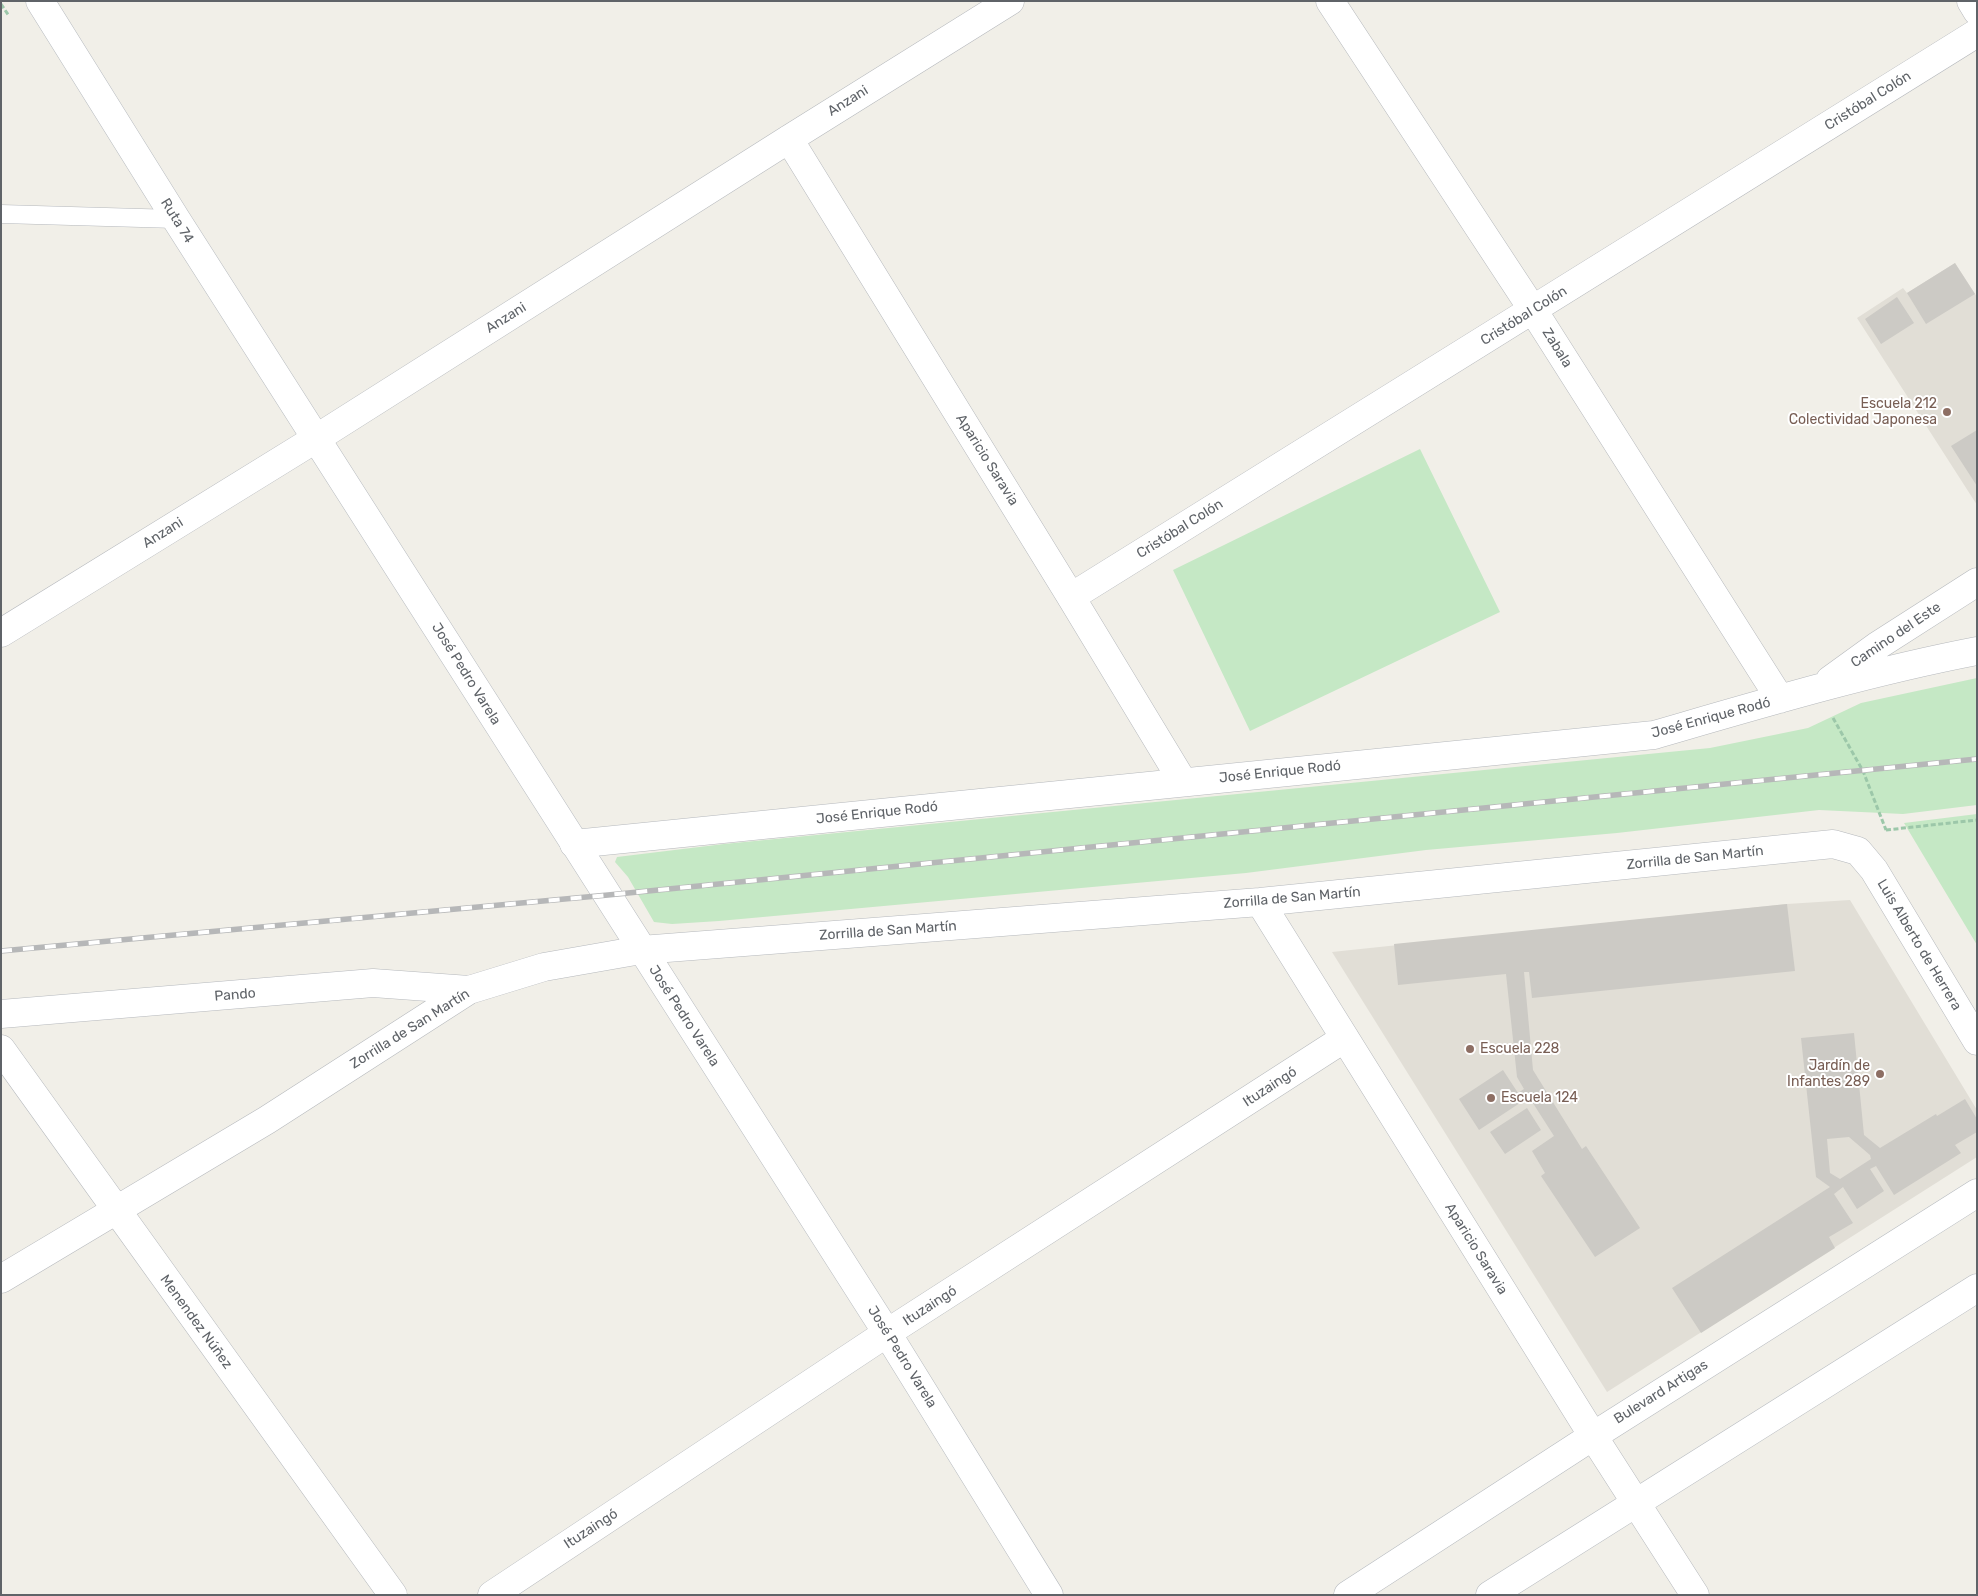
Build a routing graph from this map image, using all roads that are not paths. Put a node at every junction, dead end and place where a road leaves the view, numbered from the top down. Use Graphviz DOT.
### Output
graph roads {
  1 [pos="40,1"];
  2 [pos="1010,1"];
  3 [pos="1330,1"];
  4 [pos="1971,1"];
  5 [pos="1977,11"];
  6 [pos="1977,34"];
  7 [pos="788,139"];
  8 [pos="1,214"];
  9 [pos="176,220"];
  10 [pos="1533,310"];
  11 [pos="317,438"];
  12 [pos="1977,582"];
  13 [pos="1071,597"];
  14 [pos="1,633"];
  15 [pos="1977,651"];
  16 [pos="1816,690"];
  17 [pos="1780,699"];
  18 [pos="1183,782"];
  19 [pos="574,844"];
  20 [pos="1858,851"];
  21 [pos="1260,902"];
  22 [pos="641,950"];
  23 [pos="469,990"];
  24 [pos="1,1014"];
  25 [pos="1345,1038"];
  26 [pos="1977,1041"];
  27 [pos="1,1049"];
  28 [pos="1977,1193"];
  29 [pos="116,1211"];
  30 [pos="1,1279"];
  31 [pos="1977,1288"];
  32 [pos="887,1334"];
  33 [pos="1593,1436"];
  34 [pos="1636,1503"];
  35 [pos="393,1595"];
  36 [pos="492,1595"];
  37 [pos="1049,1595"];
  38 [pos="1348,1595"];
  39 [pos="1490,1595"];
  40 [pos="1695,1595"];
  1 -- 9 [label="street, Ruta 74"];
  2 -- 7 [label="street, Anzani"];
  3 -- 10 [label="street, Zabala"];
  4 -- 5 [label="street"];
  6 -- 10 [label="street, Cristóbal Colón"];
  7 -- 11 [label="street, Anzani"];
  7 -- 13 [label="street, Aparicio Saravia"];
  8 -- 9 [label="lane"];
  9 -- 11 [label="street, Ruta 74"];
  10 -- 13 [label="street, Cristóbal Colón"];
  10 -- 17 [label="street, Zabala"];
  11 -- 14 [label="street, Anzani"];
  11 -- 19 [label="street, José Pedro Varela"];
  12 -- 16 [label="street, Camino del Este"];
  13 -- 18 [label="street, Aparicio Saravia"];
  15 -- 16 [label="street, José Enrique Rodó"];
  16 -- 17 [label="street, José Enrique Rodó"];
  17 -- 18 [label="street, José Enrique Rodó"];
  18 -- 19 [label="street, José Enrique Rodó"];
  19 -- 22 [label="street, José Pedro Varela"];
  20 -- 21 [label="street, Zorrilla de San Martín"];
  20 -- 26 [label="street, Luis Alberto de Herrera"];
  21 -- 22 [label="street, Zorrilla de San Martín"];
  21 -- 25 [label="street, Aparicio Saravia"];
  22 -- 23 [label="street, Zorrilla de San Martín"];
  22 -- 32 [label="street, José Pedro Varela"];
  23 -- 24 [label="street, Pando"];
  23 -- 29 [label="street, Zorrilla de San Martín"];
  25 -- 32 [label="street, Ituzaingó"];
  25 -- 33 [label="street, Aparicio Saravia"];
  27 -- 29 [label="street, Menendez Núñez"];
  28 -- 33 [label="street, Bulevard Artigas"];
  29 -- 30 [label="street, Zorrilla de San Martín"];
  29 -- 35 [label="street, Menendez Núñez"];
  31 -- 34 [label="street"];
  32 -- 36 [label="street, Ituzaingó"];
  32 -- 37 [label="street, José Pedro Varela"];
  33 -- 34 [label="street, Aparicio Saravia"];
  33 -- 38 [label="street, Bulevard Artigas"];
  34 -- 39 [label="street"];
  34 -- 40 [label="street, Aparicio Saravia"];
}
